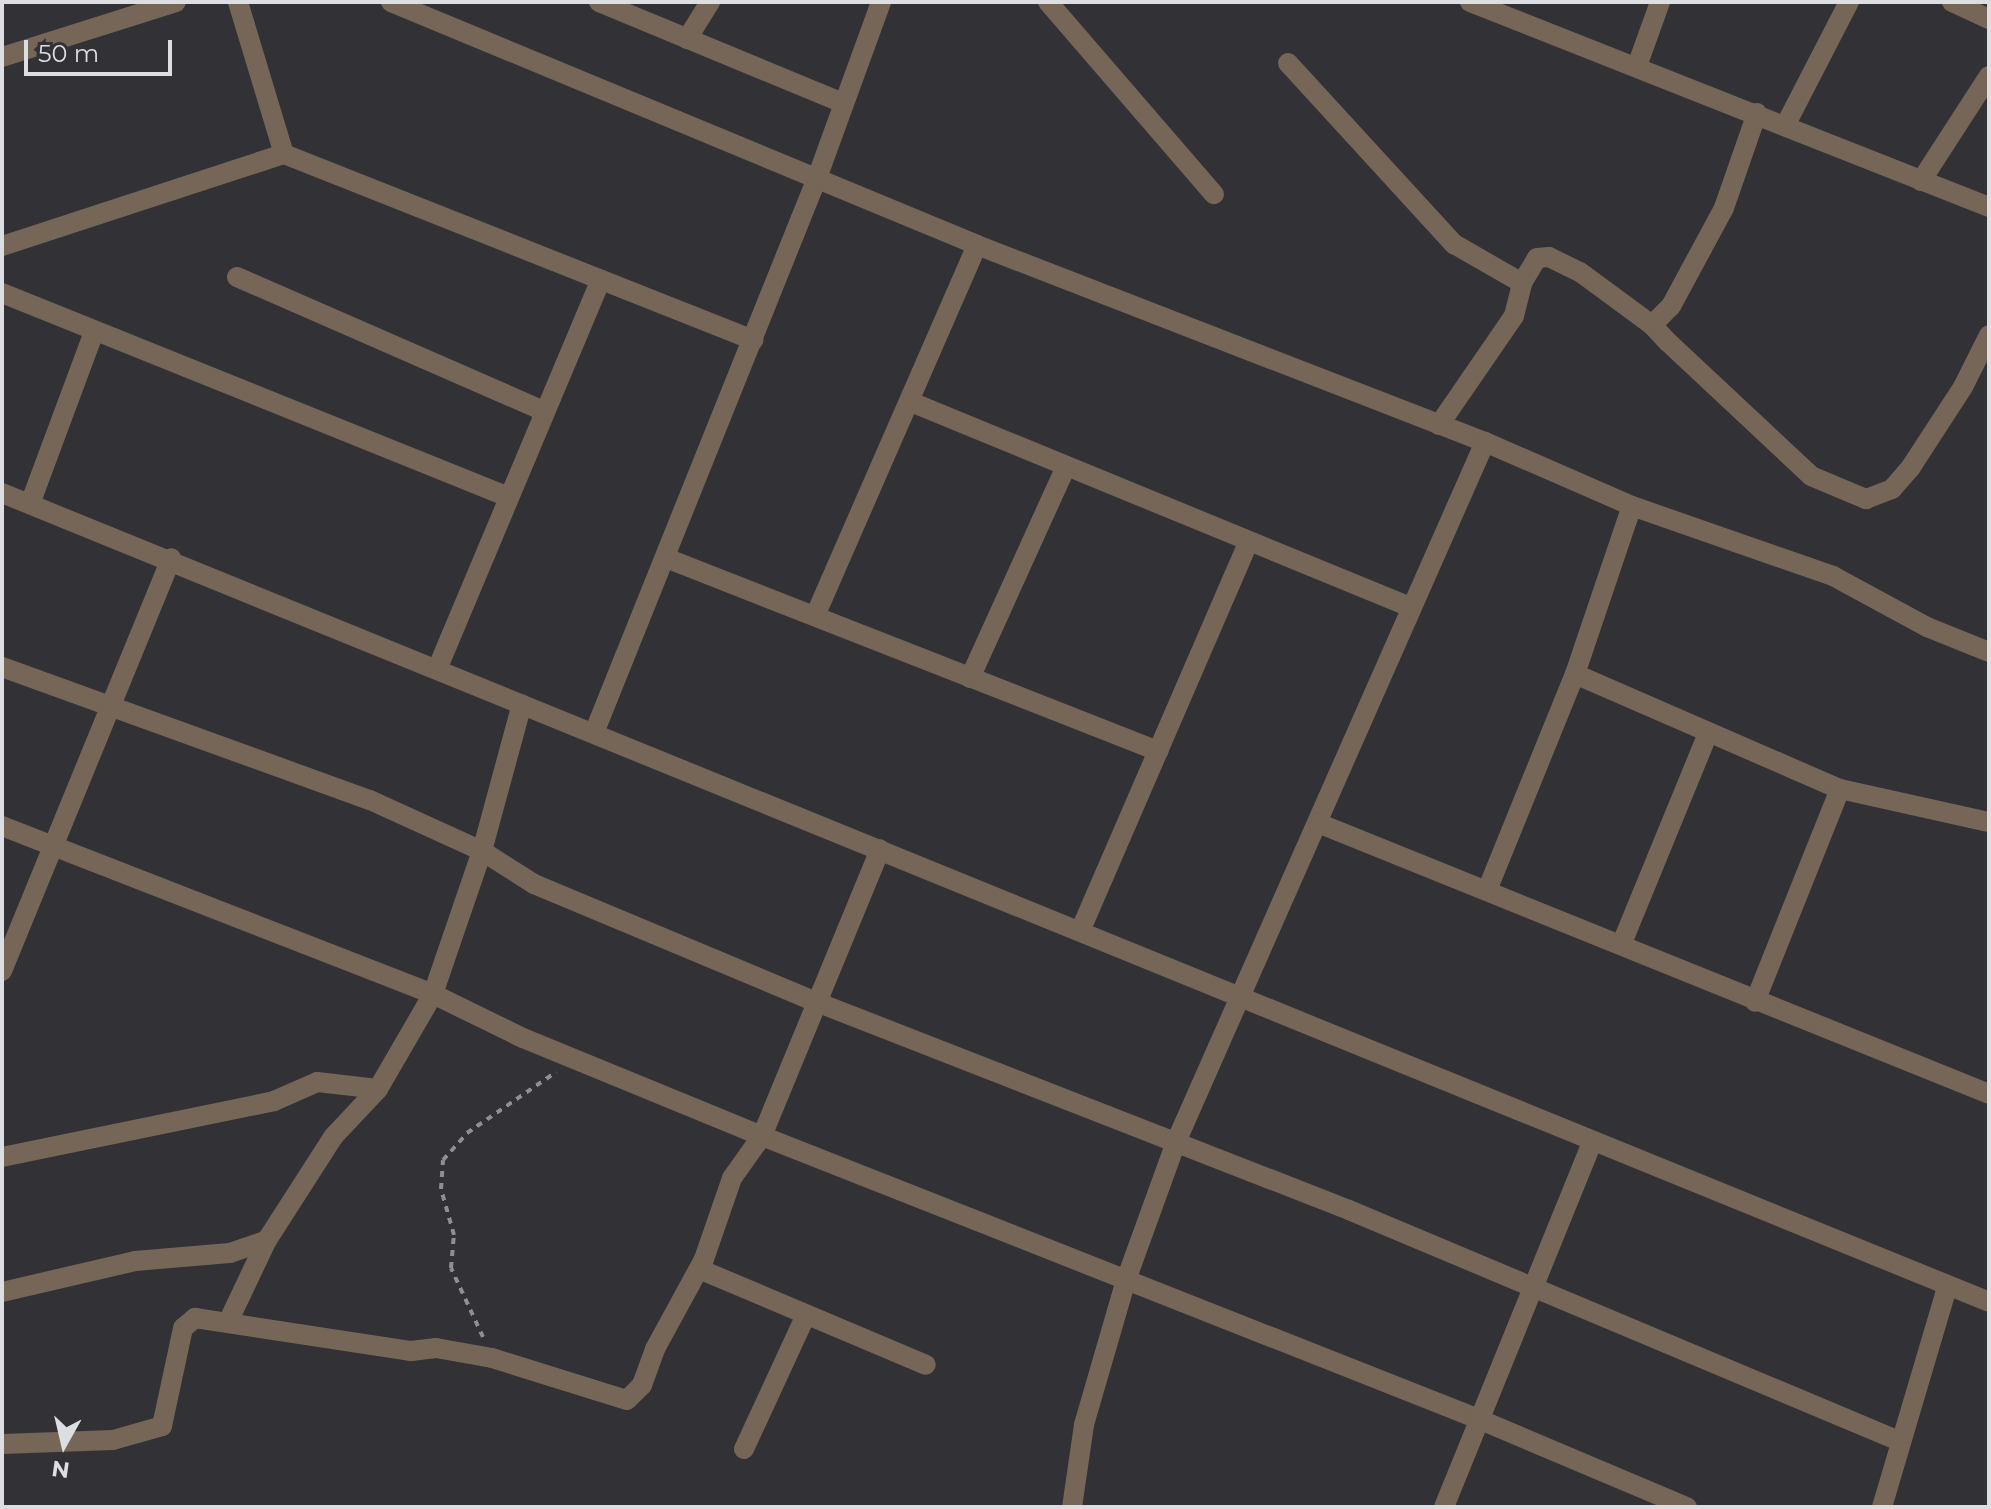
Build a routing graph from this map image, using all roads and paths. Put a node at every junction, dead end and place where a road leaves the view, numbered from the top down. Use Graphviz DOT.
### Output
graph roads {
  1 [pos="176,2"];
  2 [pos="238,2"];
  3 [pos="391,2"];
  4 [pos="599,2"];
  5 [pos="710,2"];
  6 [pos="881,2"];
  7 [pos="1048,2"];
  8 [pos="1470,2"];
  9 [pos="1660,2"];
  10 [pos="1849,2"];
  11 [pos="1952,2"];
  12 [pos="132,7"];
  13 [pos="432,10"];
  14 [pos="1989,19"];
  15 [pos="687,39"];
  16 [pos="2,57"];
  17 [pos="1288,63"];
  18 [pos="1637,66"];
  19 [pos="1989,76"];
  20 [pos="843,103"];
  21 [pos="1757,113"];
  22 [pos="1786,124"];
  23 [pos="284,154"];
  24 [pos="817,178"];
  25 [pos="1921,181"];
  26 [pos="1214,194"];
  27 [pos="1989,207"];
  28 [pos="977,245"];
  29 [pos="2,246"];
  30 [pos="237,277"];
  31 [pos="601,280"];
  32 [pos="1522,283"];
  33 [pos="2,293"];
  34 [pos="1652,325"];
  35 [pos="94,332"];
  36 [pos="1989,335"];
  37 [pos="753,340"];
  38 [pos="911,402"];
  39 [pos="544,411"];
  40 [pos="1439,425"];
  41 [pos="1485,442"];
  42 [pos="1065,469"];
  43 [pos="2,493"];
  44 [pos="506,496"];
  45 [pos="30,504"];
  46 [pos="1632,506"];
  47 [pos="1248,544"];
  48 [pos="171,558"];
  49 [pos="666,558"];
  50 [pos="1410,607"];
  51 [pos="815,616"];
  52 [pos="1989,652"];
  53 [pos="2,667"];
  54 [pos="438,667"];
  55 [pos="1575,674"];
  56 [pos="970,678"];
  57 [pos="522,704"];
  58 [pos="108,709"];
  59 [pos="594,733"];
  60 [pos="1708,733"];
  61 [pos="1158,751"];
  62 [pos="1840,789"];
  63 [pos="1989,822"];
  64 [pos="1318,823"];
  65 [pos="2,826"];
  66 [pos="55,847"];
  67 [pos="880,849"];
  68 [pos="482,851"];
  69 [pos="1488,888"];
  70 [pos="1081,929"];
  71 [pos="7,941"];
  72 [pos="1622,943"];
  73 [pos="2,971"];
  74 [pos="433,994"];
  75 [pos="1238,994"];
  76 [pos="1755,1002"];
  77 [pos="819,1003"];
  78 [pos="579,1060"];
  79 [pos="378,1089"];
  80 [pos="1989,1094"];
  81 [pos="762,1136"];
  82 [pos="1176,1142"];
  83 [pos="1592,1142"];
  84 [pos="2,1157"];
  85 [pos="267,1240"];
  86 [pos="699,1269"];
  87 [pos="1126,1280"];
  88 [pos="1947,1288"];
  89 [pos="1533,1289"];
  90 [pos="2,1292"];
  91 [pos="1989,1302"];
  92 [pos="806,1315"];
  93 [pos="228,1322"];
  94 [pos="492,1358"];
  95 [pos="926,1365"];
  96 [pos="1476,1418"];
  97 [pos="1899,1441"];
  98 [pos="2,1444"];
  99 [pos="744,1449"];
  100 [pos="1072,1507"];
  101 [pos="1444,1507"];
  102 [pos="1687,1507"];
  103 [pos="1882,1507"];
  1 -- 12 [label="street"];
  2 -- 23 [label="street"];
  3 -- 13 [label="street"];
  4 -- 15 [label="street"];
  5 -- 15 [label="street"];
  6 -- 20 [label="street"];
  7 -- 26 [label="street"];
  8 -- 18 [label="street"];
  9 -- 18 [label="street"];
  10 -- 22 [label="street"];
  11 -- 14 [label="street"];
  12 -- 16 [label="street"];
  13 -- 24 [label="street"];
  15 -- 20 [label="street"];
  17 -- 32 [label="street"];
  18 -- 21 [label="street"];
  19 -- 25 [label="street"];
  20 -- 24 [label="street"];
  21 -- 22 [label="street"];
  21 -- 34 [label="street"];
  22 -- 25 [label="street"];
  23 -- 29 [label="street"];
  23 -- 31 [label="street"];
  24 -- 28 [label="street"];
  24 -- 37 [label="street"];
  25 -- 27 [label="street"];
  28 -- 38 [label="street"];
  28 -- 40 [label="street"];
  30 -- 39 [label="street"];
  31 -- 37 [label="street"];
  31 -- 39 [label="street"];
  32 -- 34 [label="street"];
  32 -- 40 [label="street"];
  33 -- 35 [label="street"];
  34 -- 36 [label="street"];
  35 -- 44 [label="street"];
  35 -- 45 [label="street"];
  37 -- 49 [label="street"];
  38 -- 42 [label="street"];
  38 -- 51 [label="street"];
  39 -- 44 [label="street"];
  40 -- 41 [label="street"];
  41 -- 46 [label="street"];
  41 -- 50 [label="street"];
  42 -- 47 [label="street"];
  42 -- 56 [label="street"];
  43 -- 45 [label="street"];
  44 -- 54 [label="street"];
  45 -- 48 [label="street"];
  46 -- 52 [label="street"];
  46 -- 55 [label="street"];
  47 -- 50 [label="street"];
  47 -- 61 [label="street"];
  48 -- 54 [label="street"];
  48 -- 58 [label="street"];
  49 -- 51 [label="street"];
  49 -- 59 [label="street"];
  50 -- 64 [label="street"];
  51 -- 56 [label="street"];
  53 -- 58 [label="street"];
  54 -- 57 [label="street"];
  55 -- 60 [label="street"];
  55 -- 69 [label="street"];
  56 -- 61 [label="street"];
  57 -- 59 [label="street"];
  57 -- 68 [label="street"];
  58 -- 66 [label="street"];
  58 -- 68 [label="street"];
  59 -- 67 [label="street"];
  60 -- 62 [label="street"];
  60 -- 72 [label="street"];
  61 -- 70 [label="street"];
  62 -- 63 [label="street"];
  62 -- 76 [label="street"];
  64 -- 69 [label="street"];
  64 -- 75 [label="street"];
  65 -- 66 [label="street"];
  66 -- 71 [label="street"];
  66 -- 74 [label="street"];
  67 -- 70 [label="street"];
  67 -- 77 [label="street"];
  68 -- 74 [label="street"];
  68 -- 77 [label="street"];
  69 -- 72 [label="street"];
  70 -- 75 [label="street"];
  71 -- 73 [label="street"];
  72 -- 76 [label="street"];
  74 -- 78 [label="street"];
  74 -- 79 [label="street"];
  75 -- 82 [label="street"];
  75 -- 83 [label="street"];
  76 -- 80 [label="street"];
  77 -- 81 [label="street"];
  77 -- 82 [label="street"];
  78 -- 81 [label="street"];
  78 -- 94 [label="path"];
  79 -- 84 [label="street"];
  79 -- 85 [label="street"];
  81 -- 86 [label="street"];
  81 -- 87 [label="street"];
  82 -- 87 [label="street"];
  82 -- 89 [label="street"];
  83 -- 88 [label="street"];
  83 -- 89 [label="street"];
  85 -- 90 [label="street"];
  85 -- 93 [label="street"];
  86 -- 92 [label="street"];
  86 -- 94 [label="street"];
  87 -- 96 [label="street"];
  87 -- 100 [label="street"];
  88 -- 91 [label="street"];
  88 -- 97 [label="street"];
  89 -- 96 [label="street"];
  89 -- 97 [label="street"];
  92 -- 95 [label="street"];
  92 -- 99 [label="street"];
  93 -- 94 [label="street"];
  93 -- 98 [label="street"];
  96 -- 101 [label="street"];
  96 -- 102 [label="street"];
  97 -- 103 [label="street"];
}
